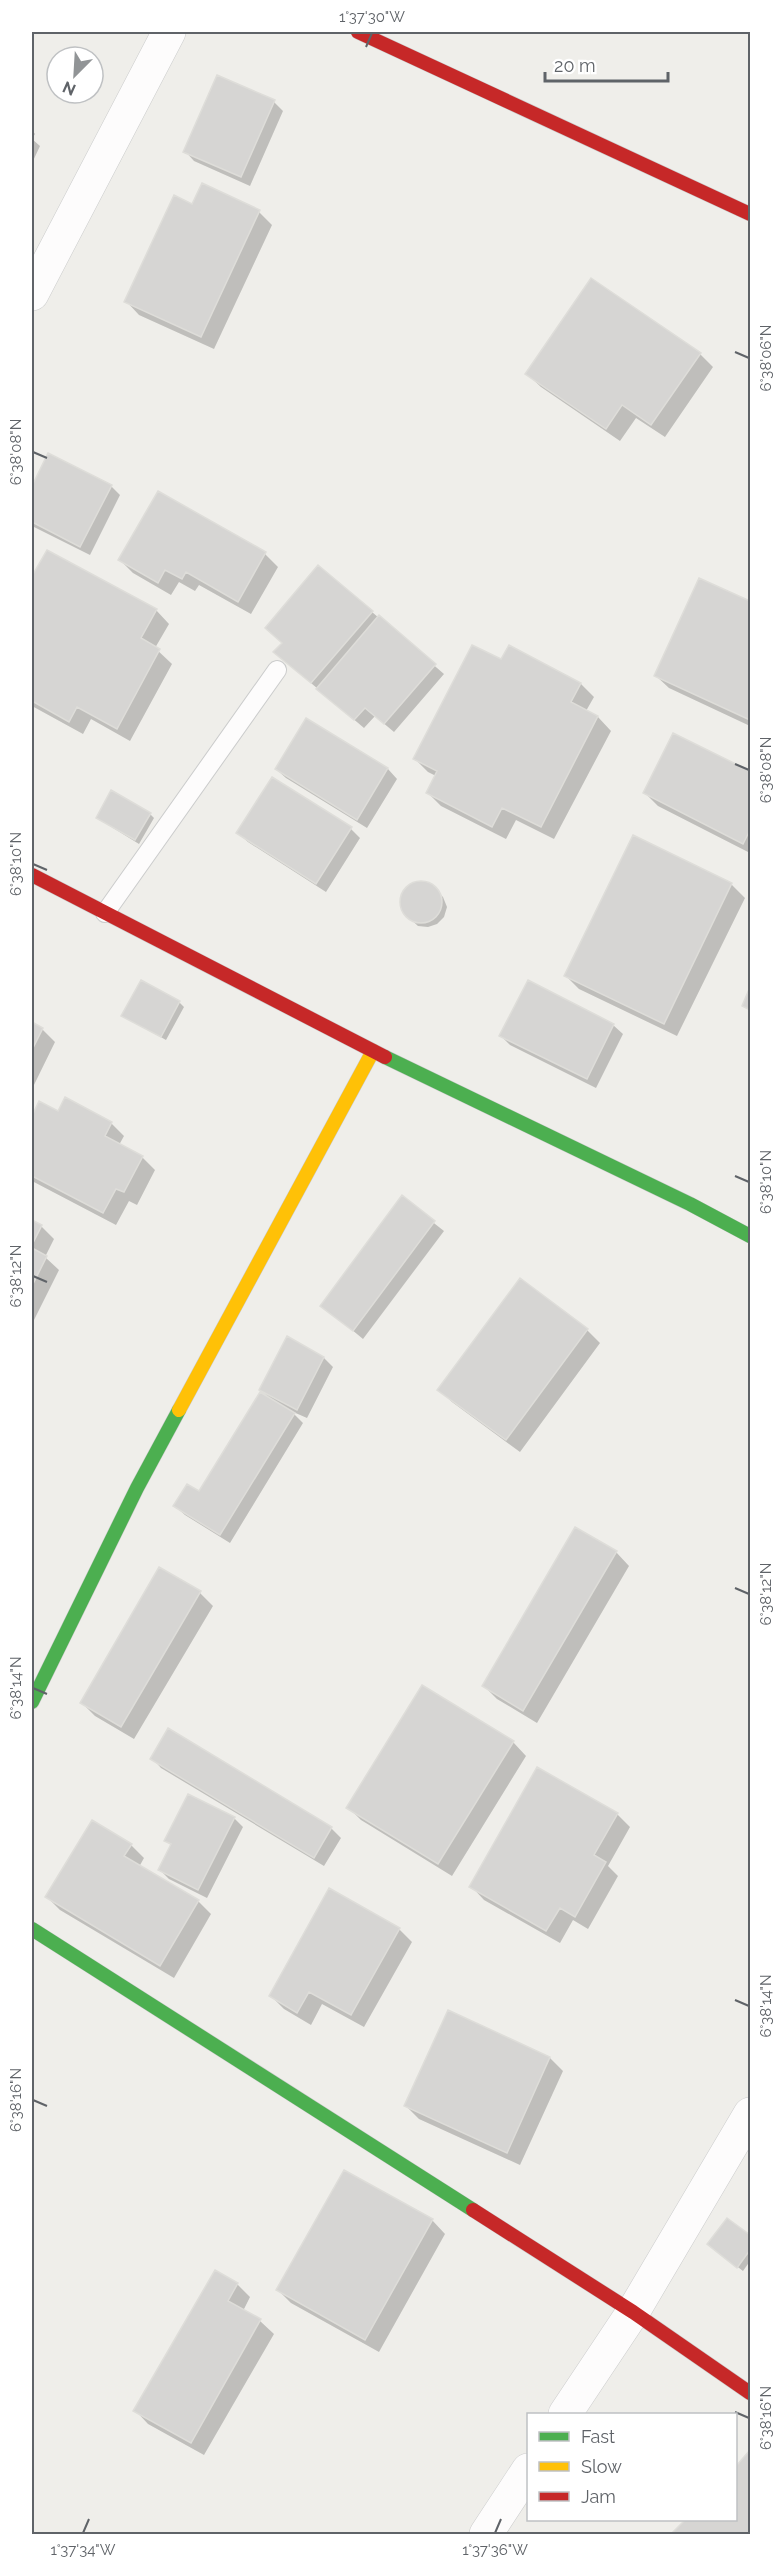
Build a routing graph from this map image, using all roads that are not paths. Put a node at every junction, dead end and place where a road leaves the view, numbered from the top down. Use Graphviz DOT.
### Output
graph roads {
  1 [pos="169,32"];
  2 [pos="358,32"];
  3 [pos="750,214"];
  4 [pos="32,294"];
  5 [pos="277,670"];
  6 [pos="32,875"];
  7 [pos="105,913"];
  8 [pos="373,1051"];
  9 [pos="750,1236"];
  10 [pos="35,1686"];
  11 [pos="32,1929"];
  12 [pos="750,2114"];
  13 [pos="633,2312"];
  14 [pos="750,2393"];
  15 [pos="566,2413"];
  16 [pos="527,2472"];
  17 [pos="486,2535"];
  1 -- 4 [label="street"];
  2 -- 3 [label="street"];
  5 -- 7 [label="lane"];
  6 -- 7 [label="street"];
  7 -- 8 [label="street"];
  8 -- 9 [label="street"];
  8 -- 10 [label="street"];
  11 -- 13 [label="street"];
  12 -- 13 [label="street"];
  13 -- 14 [label="street"];
  13 -- 15 [label="street"];
  16 -- 17 [label="street"];
}
